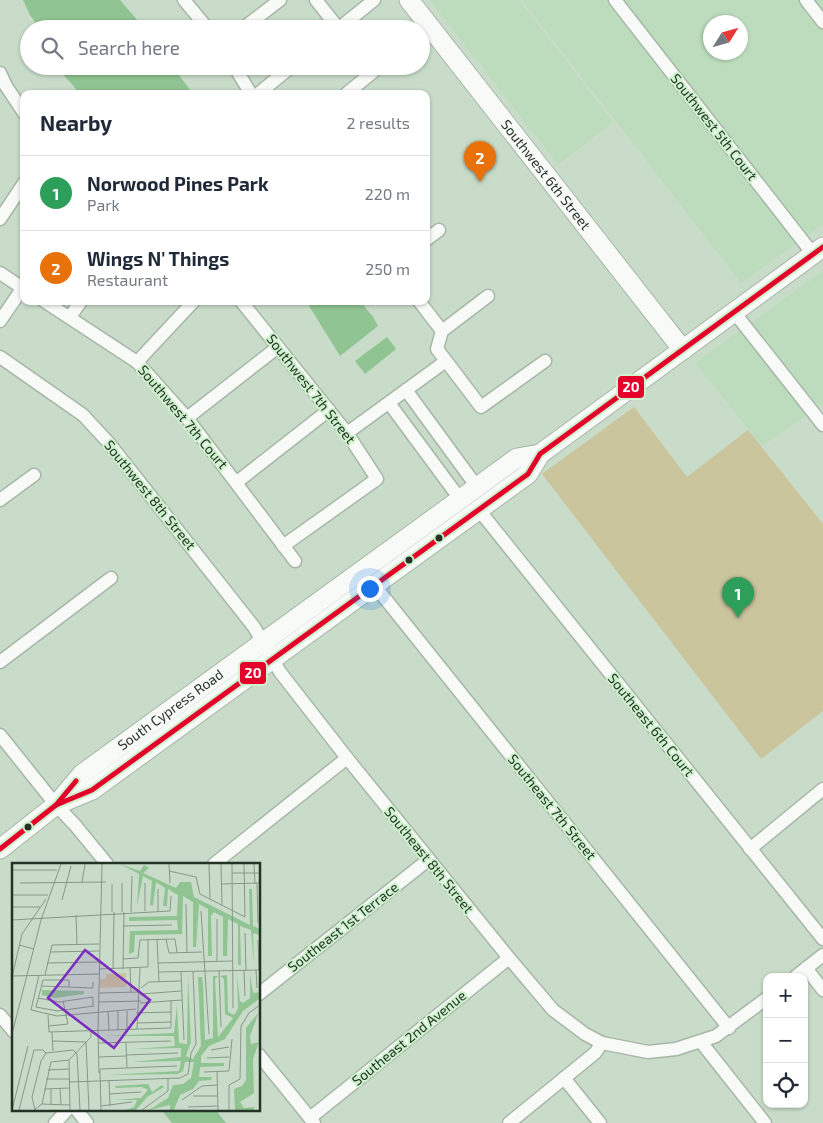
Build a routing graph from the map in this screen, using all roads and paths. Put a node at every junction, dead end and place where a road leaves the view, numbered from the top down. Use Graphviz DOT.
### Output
graph roads {
  1 [pos="184,0"];
  2 [pos="280,0"];
  3 [pos="316,0"];
  4 [pos="374,0"];
  5 [pos="409,0"];
  6 [pos="614,0"];
  7 [pos="806,0"];
  8 [pos="201,20"];
  9 [pos="254,20"];
  10 [pos="332,20"];
  11 [pos="350,20"];
  12 [pos="425,20"];
  13 [pos="823,22"];
  14 [pos="430,27"];
  15 [pos="0,73"];
  16 [pos="239,75"];
  17 [pos="281,75"];
  18 [pos="365,75"];
  19 [pos="3,88"];
  20 [pos="249,90"];
  21 [pos="263,90"];
  22 [pos="350,90"];
  23 [pos="20,107"];
  24 [pos="20,189"];
  25 [pos="0,219"];
  26 [pos="439,230"];
  27 [pos="430,237"];
  28 [pos="818,251"];
  29 [pos="0,273"];
  30 [pos="20,286"];
  31 [pos="20,292"];
  32 [pos="488,296"];
  33 [pos="50,305"];
  34 [pos="78,305"];
  35 [pos="190,305"];
  36 [pos="243,305"];
  37 [pos="422,305"];
  38 [pos="734,312"];
  39 [pos="70,317"];
  40 [pos="0,321"];
  41 [pos="442,331"];
  42 [pos="278,347"];
  43 [pos="683,350"];
  44 [pos="0,357"];
  45 [pos="446,361"];
  46 [pos="545,361"];
  47 [pos="137,362"];
  48 [pos="406,390"];
  49 [pos="390,403"];
  50 [pos="329,410"];
  51 [pos="187,418"];
  52 [pos="823,425"];
  53 [pos="347,433"];
  54 [pos="540,454"];
  55 [pos="34,475"];
  56 [pos="237,482"];
  57 [pos="477,487"];
  58 [pos="460,499"];
  59 [pos="0,500"];
  60 [pos="480,510"];
  61 [pos="283,546"];
  62 [pos="295,561"];
  63 [pos="111,578"];
  64 [pos="375,586"];
  65 [pos="263,643"];
  66 [pos="272,659"];
  67 [pos="0,662"];
  68 [pos="0,735"];
  69 [pos="347,758"];
  70 [pos="823,790"];
  71 [pos="56,805"];
  72 [pos="750,848"];
  73 [pos="0,849"];
  74 [pos="428,860"];
  75 [pos="106,863"];
  76 [pos="215,863"];
  77 [pos="823,939"];
  78 [pos="823,955"];
  79 [pos="509,958"];
  80 [pos="806,968"];
  81 [pos="800,973"];
  82 [pos="823,990"];
  83 [pos="260,993"];
  84 [pos="763,1001"];
  85 [pos="0,1015"];
  86 [pos="728,1028"];
  87 [pos="12,1030"];
  88 [pos="701,1042"];
  89 [pos="602,1043"];
  90 [pos="260,1056"];
  91 [pos="564,1078"];
  92 [pos="67,1110"];
  93 [pos="77,1110"];
  94 [pos="312,1121"];
  95 [pos="55,1123"];
  96 [pos="87,1123"];
  97 [pos="509,1123"];
  98 [pos="600,1123"];
  99 [pos="765,1123"];
  1 -- 8 [label="street"];
  2 -- 9 [label="street"];
  3 -- 10 [label="street"];
  4 -- 11 [label="street"];
  5 -- 12 [label="street, Southwest 6th Street"];
  6 -- 28 [label="street, Southwest 5th Court"];
  7 -- 13 [label="street"];
  14 -- 43 [label="street, Southwest 6th Street"];
  15 -- 19 [label="street"];
  16 -- 20 [label="street"];
  17 -- 21 [label="street"];
  18 -- 22 [label="street"];
  19 -- 23 [label="street"];
  24 -- 25 [label="street"];
  26 -- 27 [label="street"];
  28 -- 38 [label="street, South Cypress Road"];
  29 -- 30 [label="street"];
  31 -- 40 [label="street"];
  32 -- 41 [label="street"];
  33 -- 39 [label="street, Southwest 7th Court"];
  34 -- 39 [label="street"];
  35 -- 47 [label="street"];
  36 -- 42 [label="street, Southwest 7th Street"];
  37 -- 41 [label="street"];
  38 -- 43 [label="street, South Cypress Road"];
  38 -- 52 [label="street"];
  39 -- 47 [label="street, Southwest 7th Court"];
  41 -- 45 [label="street"];
  42 -- 50 [label="street, Southwest 7th Street"];
  42 -- 51 [label="street"];
  43 -- 54 [label="street, South Cypress Road"];
  44 -- 65 [label="street, Southwest 8th Street"];
  45 -- 46 [label="street"];
  45 -- 48 [label="street"];
  47 -- 51 [label="street, Southwest 7th Court"];
  48 -- 49 [label="street"];
  48 -- 57 [label="street"];
  49 -- 53 [label="street"];
  49 -- 58 [label="street"];
  50 -- 53 [label="street, Southwest 7th Street"];
  50 -- 56 [label="street"];
  51 -- 56 [label="street, Southwest 7th Court"];
  53 -- 61 [label="street, Southwest 7th Street"];
  54 -- 57 [label="street, South Cypress Road"];
  54 -- 60 [label="street, South Cypress Road"];
  55 -- 59 [label="street"];
  56 -- 61 [label="street, Southwest 7th Court"];
  57 -- 58 [label="street, South Cypress Road"];
  58 -- 65 [label="street, South Cypress Road"];
  60 -- 64 [label="street, South Cypress Road"];
  60 -- 72 [label="street, Southeast 6th Court"];
  61 -- 62 [label="street, Southwest 7th Court"];
  63 -- 67 [label="street"];
  64 -- 66 [label="street, South Cypress Road"];
  64 -- 86 [label="street, Southeast 7th Street"];
  65 -- 66 [label="street, Southwest 8th Street"];
  65 -- 71 [label="street, South Cypress Road"];
  66 -- 69 [label="street, Southeast 8th Street"];
  66 -- 71 [label="street, South Cypress Road"];
  68 -- 71 [label="street"];
  69 -- 74 [label="street, Southeast 8th Street"];
  69 -- 76 [label="street"];
  70 -- 72 [label="street"];
  71 -- 73 [label="street, South Cypress Road"];
  71 -- 75 [label="street"];
  72 -- 77 [label="street, Southeast 6th Court"];
  74 -- 79 [label="street, Southeast 8th Street"];
  74 -- 83 [label="street, Southeast 1st Terrace"];
  78 -- 80 [label="street"];
  79 -- 89 [label="street, Southeast 8th Street"];
  79 -- 94 [label="street, Southeast 2nd Avenue"];
  80 -- 81 [label="street"];
  80 -- 82 [label="street"];
  84 -- 86 [label="street, Southeast 8th Street"];
  85 -- 87 [label="street"];
  86 -- 88 [label="street, Southeast 8th Street"];
  88 -- 89 [label="street, Southeast 8th Street"];
  88 -- 99 [label="street"];
  89 -- 91 [label="street"];
  90 -- 94 [label="street"];
  91 -- 97 [label="street"];
  91 -- 98 [label="street"];
  92 -- 95 [label="street"];
  93 -- 96 [label="street"];
}
